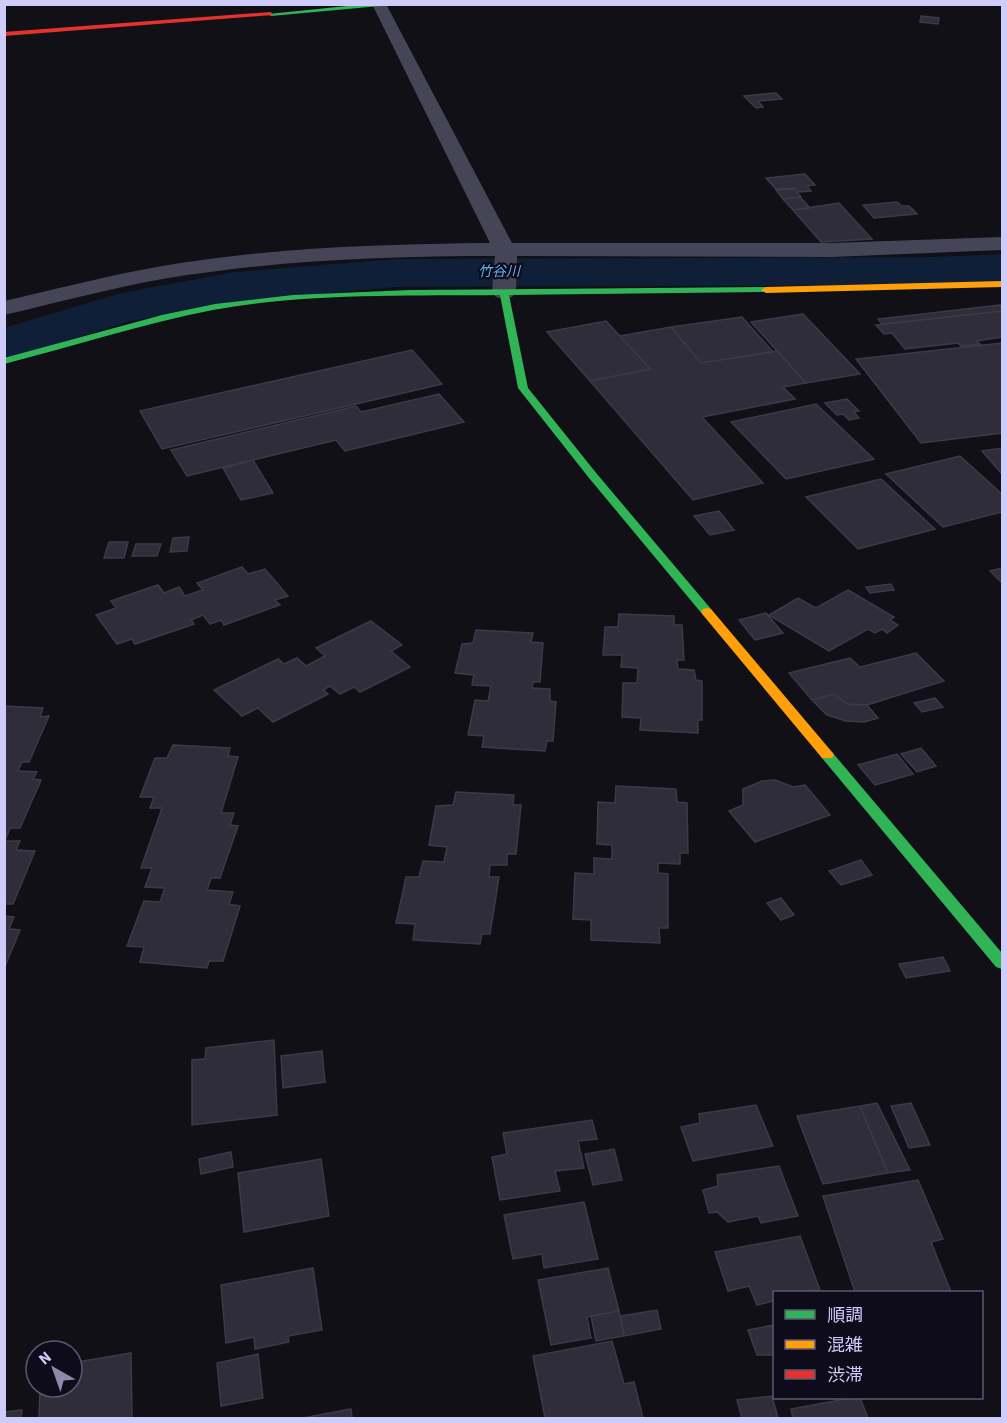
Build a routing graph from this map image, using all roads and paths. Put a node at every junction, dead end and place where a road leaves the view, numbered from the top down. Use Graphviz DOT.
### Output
graph roads {
  1 [pos="399,4"];
  2 [pos="379,5"];
  3 [pos="4,34"];
  4 [pos="1002,244"];
  5 [pos="505,252"];
  6 [pos="1002,284"];
  7 [pos="505,289"];
  8 [pos="4,308"];
  9 [pos="4,361"];
  10 [pos="1002,963"];
  1 -- 2 [label="street"];
  2 -- 3 [label="street"];
  2 -- 5 [label="street"];
  4 -- 5 [label="street"];
  5 -- 7 [label="street"];
  5 -- 8 [label="street"];
  6 -- 7 [label="street"];
  7 -- 9 [label="street"];
  7 -- 10 [label="street"];
}
